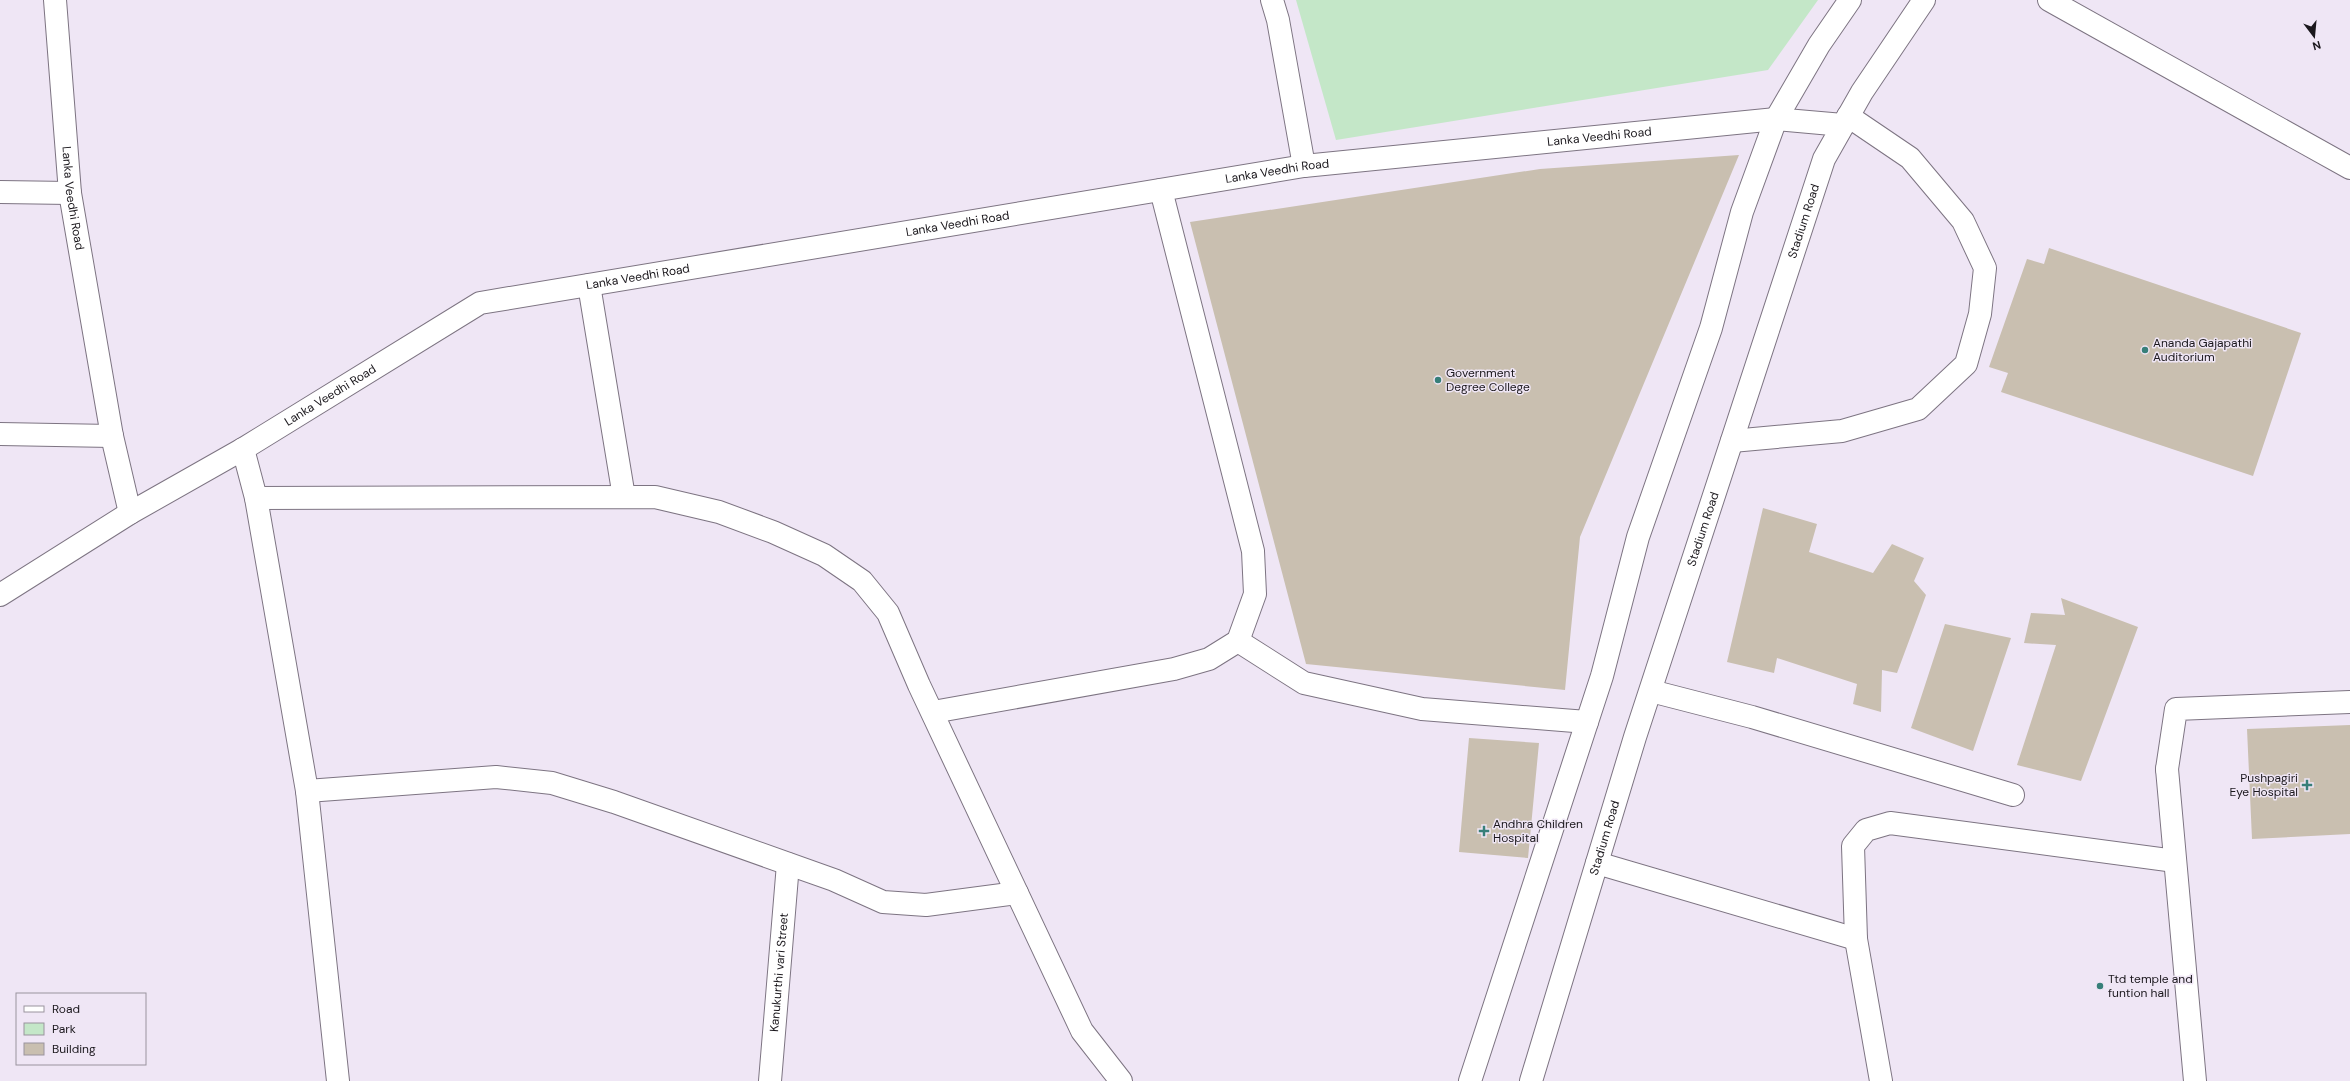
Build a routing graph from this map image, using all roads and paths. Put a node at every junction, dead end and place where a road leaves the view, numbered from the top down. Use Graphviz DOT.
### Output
graph roads {
  1 [pos="56,0"];
  2 [pos="1272,0"];
  3 [pos="1850,0"];
  4 [pos="1924,0"];
  5 [pos="2049,0"];
  6 [pos="1776,119"];
  7 [pos="1846,121"];
  8 [pos="1304,166"];
  9 [pos="2350,168"];
  10 [pos="1161,190"];
  11 [pos="0,192"];
  12 [pos="70,193"];
  13 [pos="589,285"];
  14 [pos="0,434"];
  15 [pos="112,436"];
  16 [pos="1732,441"];
  17 [pos="243,449"];
  18 [pos="624,497"];
  19 [pos="256,498"];
  20 [pos="130,513"];
  21 [pos="0,595"];
  22 [pos="1238,641"];
  23 [pos="1651,691"];
  24 [pos="2350,702"];
  25 [pos="933,712"];
  26 [pos="1587,722"];
  27 [pos="307,791"];
  28 [pos="2013,795"];
  29 [pos="2175,861"];
  30 [pos="1597,863"];
  31 [pos="788,864"];
  32 [pos="1017,892"];
  33 [pos="1856,939"];
  34 [pos="338,1081"];
  35 [pos="770,1081"];
  36 [pos="1121,1081"];
  37 [pos="1470,1081"];
  38 [pos="1530,1081"];
  39 [pos="1880,1081"];
  40 [pos="2195,1081"];
  1 -- 12 [label="street, Lanka Veedhi Road"];
  2 -- 8 [label="street"];
  3 -- 6 [label="street"];
  4 -- 7 [label="street, Stadium Road"];
  5 -- 9 [label="street"];
  6 -- 7 [label="street, Lanka Veedhi Road"];
  6 -- 8 [label="street, Lanka Veedhi Road"];
  6 -- 26 [label="street"];
  7 -- 16 [label="street, Stadium Road"];
  7 -- 16 [label="street"];
  8 -- 10 [label="street, Lanka Veedhi Road"];
  10 -- 13 [label="street, Lanka Veedhi Road"];
  10 -- 22 [label="street"];
  11 -- 12 [label="street"];
  12 -- 15 [label="street, Lanka Veedhi Road"];
  13 -- 17 [label="street, Lanka Veedhi Road"];
  13 -- 18 [label="street"];
  14 -- 15 [label="street"];
  15 -- 20 [label="street, Lanka Veedhi Road"];
  16 -- 23 [label="street, Stadium Road"];
  17 -- 19 [label="street"];
  17 -- 20 [label="street, Lanka Veedhi Road"];
  18 -- 19 [label="street"];
  18 -- 25 [label="street"];
  19 -- 27 [label="street"];
  20 -- 21 [label="street, Lanka Veedhi Road"];
  22 -- 25 [label="street"];
  22 -- 26 [label="street"];
  23 -- 28 [label="street"];
  23 -- 30 [label="street, Stadium Road"];
  24 -- 29 [label="street"];
  25 -- 32 [label="street"];
  26 -- 37 [label="street"];
  27 -- 31 [label="street"];
  27 -- 34 [label="street"];
  29 -- 33 [label="street"];
  29 -- 40 [label="street"];
  30 -- 33 [label="street"];
  30 -- 38 [label="street, Stadium Road"];
  31 -- 32 [label="street"];
  31 -- 35 [label="street, Kanukurthi vari Street"];
  32 -- 36 [label="street"];
  33 -- 39 [label="street"];
}
